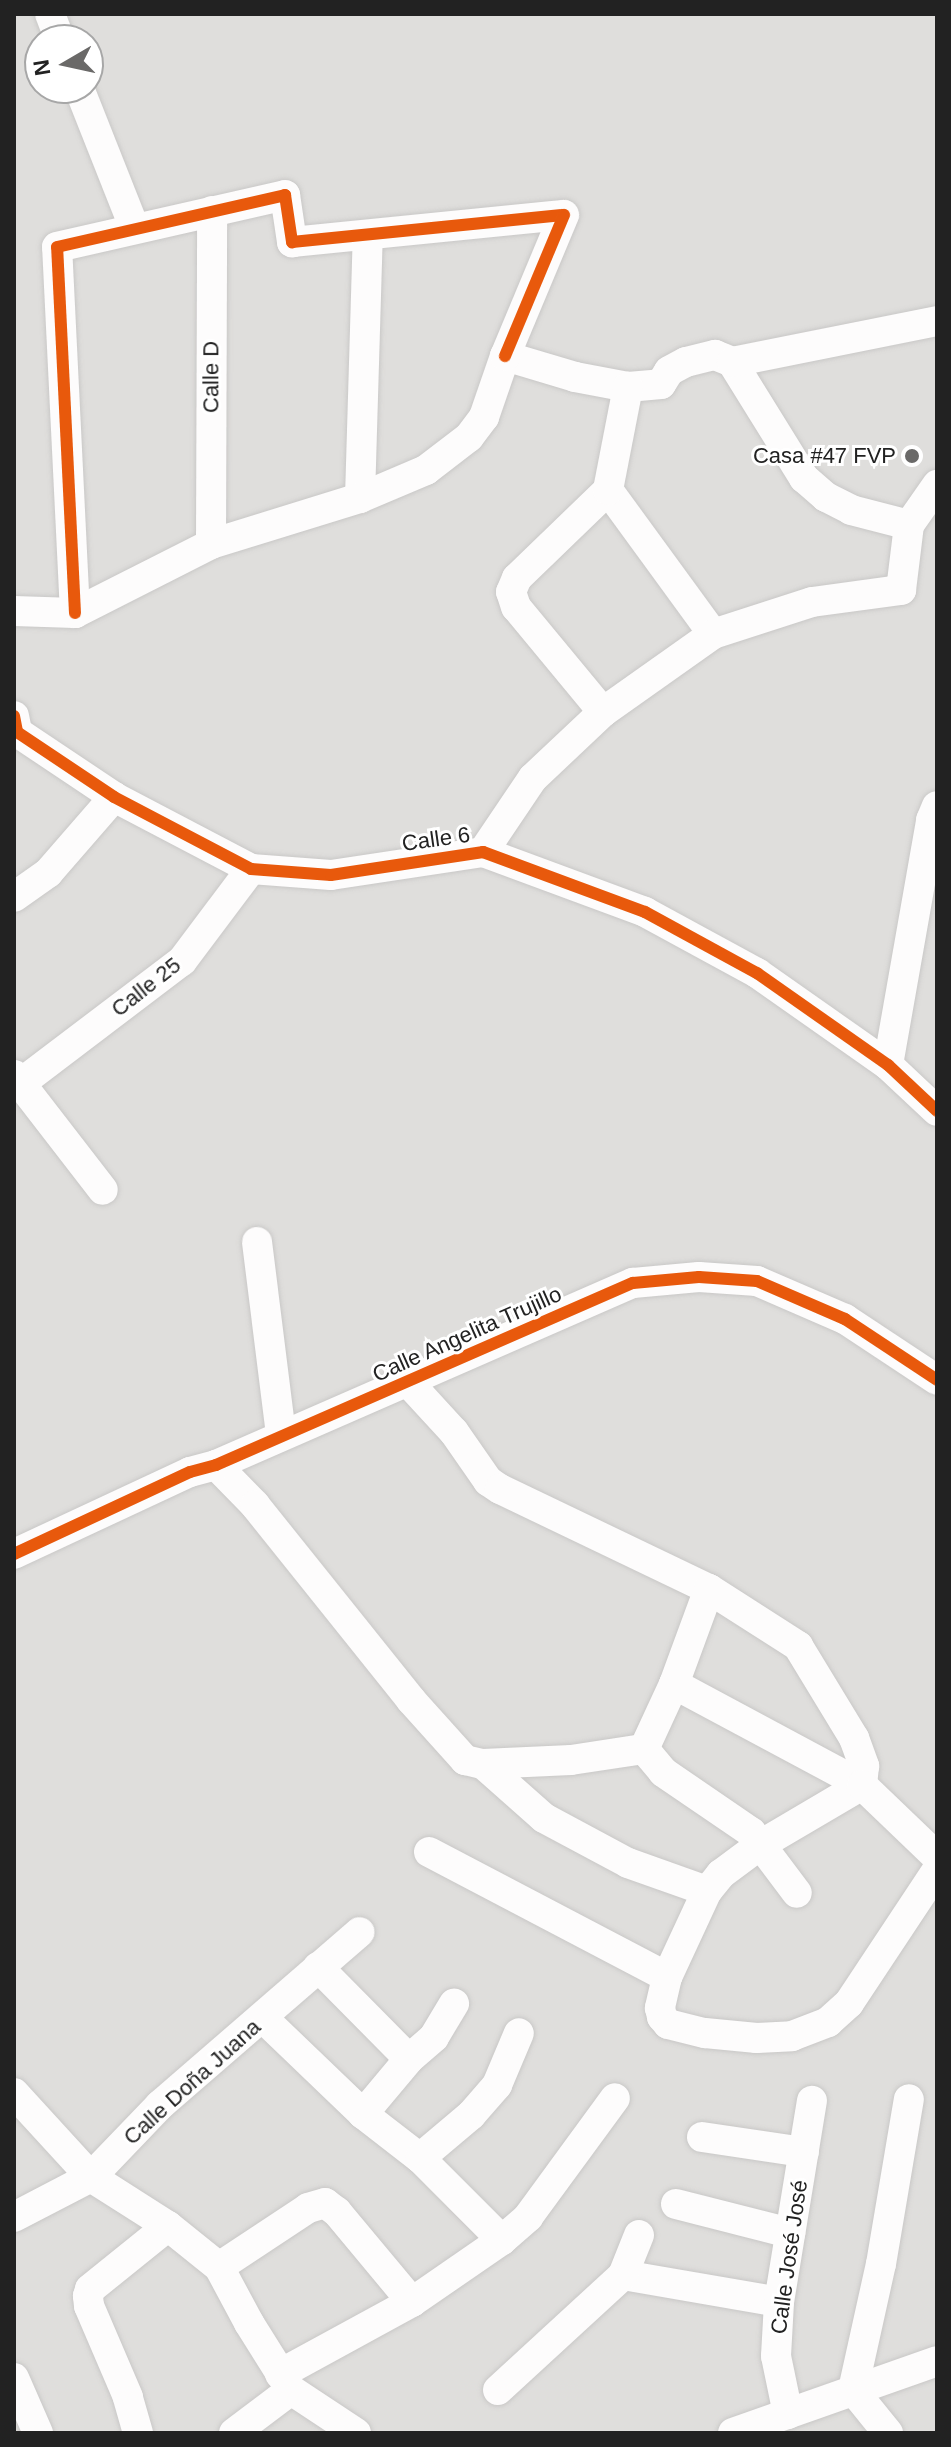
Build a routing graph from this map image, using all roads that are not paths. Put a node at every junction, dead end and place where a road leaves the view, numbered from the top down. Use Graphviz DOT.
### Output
graph roads {
  1 [pos="85,104"];
  2 [pos="212,211"];
  3 [pos="134,227"];
  4 [pos="368,235"];
  5 [pos="937,321"];
  6 [pos="505,356"];
  7 [pos="732,362"];
  8 [pos="628,387"];
  9 [pos="937,485"];
  10 [pos="608,490"];
  11 [pos="360,498"];
  12 [pos="909,525"];
  13 [pos="211,544"];
  14 [pos="14,611"];
  15 [pos="75,613"];
  16 [pos="713,634"];
  17 [pos="603,712"];
  18 [pos="15,728"];
  19 [pos="114,797"];
  20 [pos="935,815"];
  21 [pos="483,852"];
  22 [pos="251,869"];
  23 [pos="14,897"];
  24 [pos="888,1065"];
  25 [pos="17,1079"];
  26 [pos="937,1111"];
  27 [pos="103,1190"];
  28 [pos="257,1242"];
  29 [pos="937,1380"];
  30 [pos="408,1382"];
  31 [pos="281,1435"];
  32 [pos="216,1465"];
  33 [pos="14,1554"];
  34 [pos="709,1589"];
  35 [pos="674,1684"];
  36 [pos="644,1749"];
  37 [pos="483,1764"];
  38 [pos="862,1785"];
  39 [pos="760,1845"];
  40 [pos="429,1852"];
  41 [pos="937,1857"];
  42 [pos="937,1870"];
  43 [pos="707,1891"];
  44 [pos="797,1893"];
  45 [pos="360,1932"];
  46 [pos="318,1967"];
  47 [pos="667,1977"];
  48 [pos="454,2004"];
  49 [pos="263,2018"];
  50 [pos="519,2033"];
  51 [pos="409,2059"];
  52 [pos="14,2093"];
  53 [pos="615,2098"];
  54 [pos="909,2099"];
  55 [pos="812,2101"];
  56 [pos="363,2114"];
  57 [pos="702,2137"];
  58 [pos="804,2152"];
  59 [pos="420,2158"];
  60 [pos="91,2177"];
  61 [pos="676,2204"];
  62 [pos="14,2217"];
  63 [pos="168,2226"];
  64 [pos="790,2233"];
  65 [pos="639,2235"];
  66 [pos="502,2240"];
  67 [pos="219,2267"];
  68 [pos="623,2275"];
  69 [pos="412,2302"];
  70 [pos="779,2302"];
  71 [pos="937,2361"];
  72 [pos="14,2378"];
  73 [pos="285,2382"];
  74 [pos="498,2390"];
  75 [pos="853,2390"];
  76 [pos="788,2414"];
  77 [pos="38,2433"];
  78 [pos="138,2433"];
  79 [pos="234,2433"];
  80 [pos="356,2433"];
  81 [pos="733,2433"];
  82 [pos="888,2433"];
  1 -- 3 [label="street"];
  2 -- 3 [label="street"];
  2 -- 4 [label="street"];
  2 -- 13 [label="street, Calle D"];
  3 -- 15 [label="street"];
  4 -- 6 [label="street"];
  4 -- 11 [label="street"];
  5 -- 7 [label="street"];
  6 -- 8 [label="street"];
  6 -- 11 [label="street"];
  7 -- 8 [label="street"];
  7 -- 12 [label="street"];
  8 -- 10 [label="street"];
  9 -- 12 [label="street"];
  10 -- 16 [label="street"];
  10 -- 17 [label="street"];
  11 -- 13 [label="street"];
  12 -- 16 [label="street"];
  13 -- 15 [label="street"];
  14 -- 15 [label="street"];
  16 -- 17 [label="street"];
  17 -- 21 [label="street"];
  18 -- 19 [label="street, Calle 6"];
  19 -- 22 [label="street, Calle 6"];
  19 -- 23 [label="street"];
  20 -- 24 [label="street"];
  21 -- 22 [label="street, Calle 6"];
  21 -- 24 [label="street, Calle 6"];
  22 -- 25 [label="street, Calle 25"];
  24 -- 26 [label="street, Calle 6"];
  25 -- 27 [label="street"];
  28 -- 31 [label="street"];
  29 -- 30 [label="street, Calle Angelita Trujillo"];
  30 -- 31 [label="street, Calle Angelita Trujillo"];
  30 -- 34 [label="street"];
  31 -- 32 [label="street, Calle Angelita Trujillo"];
  32 -- 33 [label="street, Calle Angelita Trujillo"];
  32 -- 37 [label="street"];
  34 -- 35 [label="street"];
  34 -- 38 [label="street"];
  35 -- 36 [label="street"];
  35 -- 38 [label="street"];
  36 -- 37 [label="street"];
  36 -- 39 [label="street"];
  37 -- 43 [label="street"];
  38 -- 39 [label="street"];
  38 -- 41 [label="street"];
  39 -- 43 [label="street"];
  39 -- 44 [label="street"];
  40 -- 47 [label="street"];
  42 -- 47 [label="street"];
  43 -- 47 [label="street"];
  45 -- 46 [label="street, Calle Doña Juana"];
  46 -- 49 [label="street, Calle Doña Juana"];
  46 -- 51 [label="street"];
  48 -- 51 [label="street"];
  49 -- 56 [label="street"];
  49 -- 60 [label="street, Calle Doña Juana"];
  50 -- 59 [label="street"];
  51 -- 56 [label="street"];
  52 -- 60 [label="street"];
  53 -- 66 [label="street"];
  54 -- 75 [label="street"];
  55 -- 58 [label="street, Calle José José"];
  56 -- 59 [label="street"];
  57 -- 58 [label="street"];
  58 -- 64 [label="street, Calle José José"];
  59 -- 66 [label="street"];
  60 -- 62 [label="street, Calle Doña Juana"];
  60 -- 63 [label="street"];
  61 -- 64 [label="street"];
  63 -- 67 [label="street"];
  63 -- 78 [label="street"];
  64 -- 70 [label="street, Calle José José"];
  65 -- 68 [label="street"];
  66 -- 69 [label="street"];
  67 -- 69 [label="street"];
  67 -- 73 [label="street"];
  68 -- 70 [label="street"];
  68 -- 74 [label="street"];
  69 -- 73 [label="street"];
  70 -- 76 [label="street, Calle José José"];
  71 -- 75 [label="street"];
  72 -- 77 [label="street"];
  73 -- 79 [label="street"];
  73 -- 80 [label="street"];
  75 -- 76 [label="street"];
  75 -- 82 [label="street"];
  76 -- 81 [label="street"];
}
